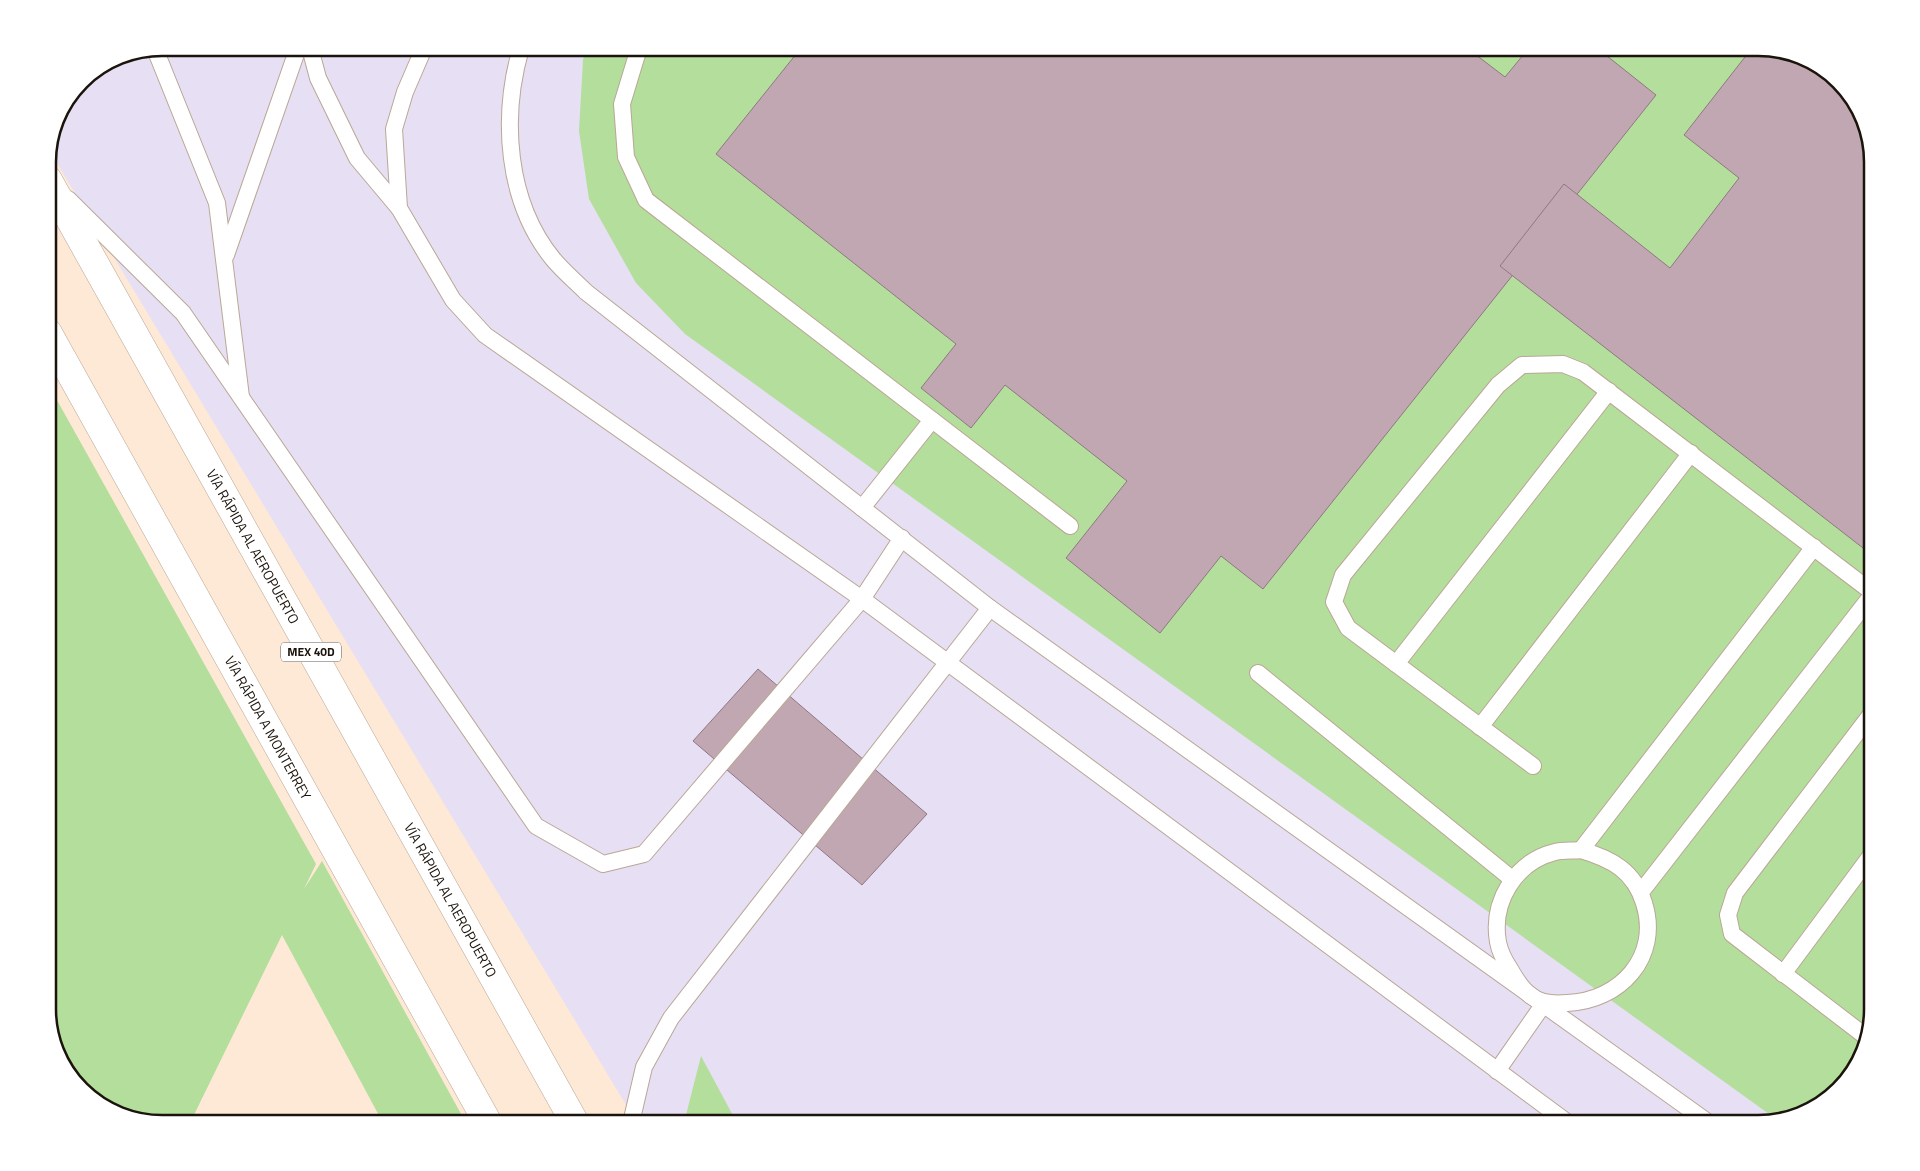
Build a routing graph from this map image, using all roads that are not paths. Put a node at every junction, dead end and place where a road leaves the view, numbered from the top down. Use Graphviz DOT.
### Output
graph roads {
  1 [pos="158,56"];
  2 [pos="295,56"];
  3 [pos="312,56"];
  4 [pos="421,56"];
  5 [pos="519,56"];
  6 [pos="637,56"];
  7 [pos="56,187"];
  8 [pos="56,193"];
  9 [pos="399,208"];
  10 [pos="224,260"];
  11 [pos="56,347"];
  12 [pos="1609,391"];
  13 [pos="241,399"];
  14 [pos="932,420"];
  15 [pos="1690,453"];
  16 [pos="862,508"];
  17 [pos="1070,526"];
  18 [pos="902,538"];
  19 [pos="1814,547"];
  20 [pos="1864,588"];
  21 [pos="862,599"];
  22 [pos="1864,604"];
  23 [pos="990,608"];
  24 [pos="948,663"];
  25 [pos="1396,664"];
  26 [pos="1258,673"];
  27 [pos="1864,723"];
  28 [pos="1480,727"];
  29 [pos="1533,766"];
  30 [pos="1581,850"];
  31 [pos="1864,865"];
  32 [pos="1512,879"];
  33 [pos="1641,892"];
  34 [pos="1783,974"];
  35 [pos="1537,1001"];
  36 [pos="1862,1029"];
  37 [pos="1497,1071"];
  38 [pos="483,1115"];
  39 [pos="570,1115"];
  40 [pos="633,1115"];
  41 [pos="1556,1115"];
  42 [pos="1696,1115"];
  1 -- 10 [label="lane"];
  2 -- 10 [label="lane"];
  3 -- 9 [label="lane"];
  4 -- 9 [label="lane"];
  5 -- 16 [label="lane"];
  6 -- 14 [label="lane"];
  7 -- 13 [label="lane"];
  8 -- 39 [label="highway, VÍA RÁPIDA AL AEROPUERTO / MEX 40D"];
  9 -- 21 [label="lane"];
  10 -- 13 [label="lane"];
  11 -- 38 [label="highway, VÍA RÁPIDA A MONTERREY"];
  12 -- 15 [label="lane"];
  12 -- 25 [label="lane"];
  12 -- 25 [label="lane"];
  13 -- 21 [label="lane"];
  14 -- 16 [label="lane"];
  14 -- 17 [label="lane"];
  15 -- 19 [label="lane"];
  15 -- 28 [label="lane"];
  16 -- 18 [label="lane"];
  18 -- 21 [label="lane"];
  18 -- 23 [label="lane"];
  19 -- 20 [label="lane"];
  19 -- 30 [label="lane"];
  21 -- 24 [label="lane"];
  22 -- 33 [label="lane"];
  23 -- 24 [label="lane"];
  23 -- 35 [label="lane"];
  24 -- 37 [label="lane"];
  24 -- 40 [label="lane"];
  25 -- 28 [label="lane"];
  26 -- 32 [label="lane"];
  27 -- 34 [label="lane"];
  28 -- 29 [label="lane"];
  30 -- 32 [label="lane"];
  30 -- 33 [label="lane"];
  31 -- 34 [label="lane"];
  32 -- 35 [label="lane"];
  33 -- 35 [label="lane"];
  34 -- 36 [label="lane"];
  35 -- 37 [label="lane"];
  35 -- 42 [label="lane"];
  37 -- 41 [label="lane"];
}
